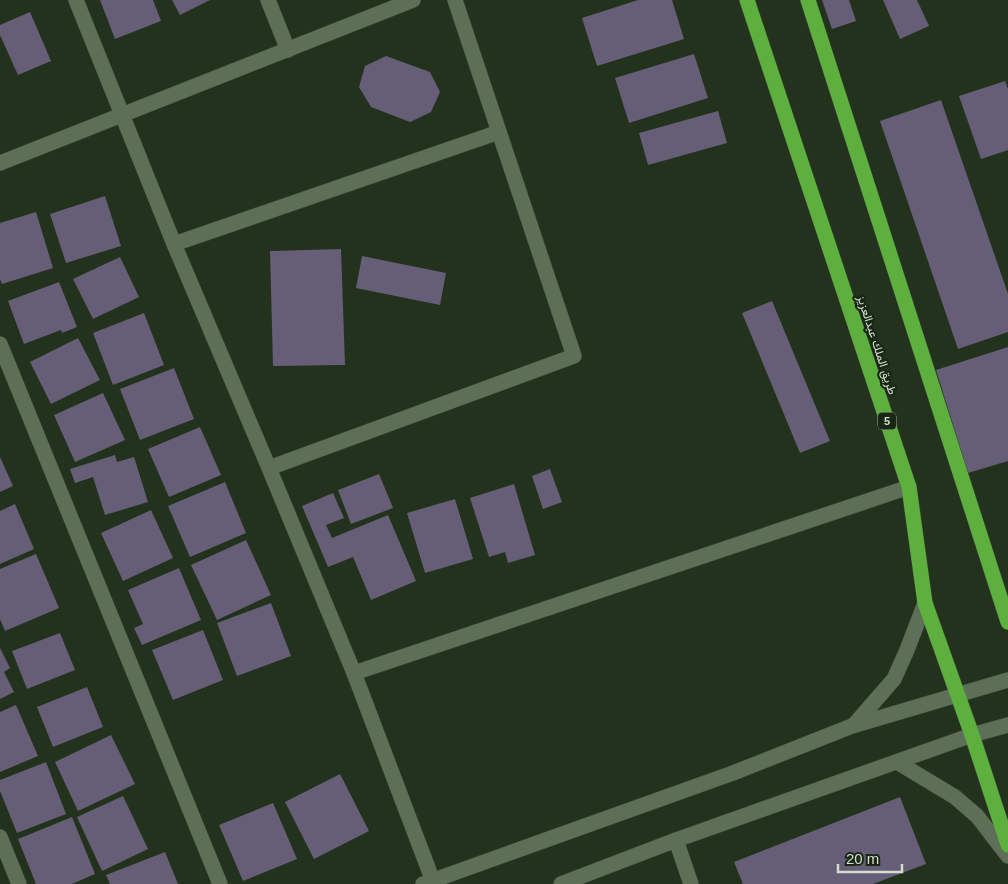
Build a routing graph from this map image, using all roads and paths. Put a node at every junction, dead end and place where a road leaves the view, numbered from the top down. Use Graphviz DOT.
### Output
graph roads {
  1 [pos="76,0"];
  2 [pos="268,0"];
  3 [pos="412,0"];
  4 [pos="455,0"];
  5 [pos="747,0"];
  6 [pos="808,0"];
  7 [pos="288,50"];
  8 [pos="123,114"];
  9 [pos="499,132"];
  10 [pos="0,163"];
  11 [pos="174,244"];
  12 [pos="0,344"];
  13 [pos="269,468"];
  14 [pos="909,487"];
  15 [pos="925,603"];
  16 [pos="1008,622"];
  17 [pos="354,673"];
  18 [pos="1008,680"];
  19 [pos="958,694"];
  20 [pos="1008,725"];
  21 [pos="852,726"];
  22 [pos="972,735"];
  23 [pos="897,762"];
  24 [pos="0,837"];
  25 [pos="676,840"];
  26 [pos="1008,845"];
  27 [pos="1008,856"];
  28 [pos="428,882"];
  29 [pos="19,884"];
  30 [pos="220,884"];
  31 [pos="561,884"];
  32 [pos="691,884"];
  1 -- 8 [label="street"];
  2 -- 7 [label="street"];
  3 -- 7 [label="street"];
  4 -- 9 [label="street"];
  5 -- 14 [label="highway, طريق الملك عبدالعزيز / 5"];
  6 -- 16 [label="highway"];
  7 -- 8 [label="street"];
  8 -- 10 [label="street"];
  8 -- 11 [label="street"];
  9 -- 11 [label="street"];
  9 -- 13 [label="street"];
  11 -- 13 [label="street"];
  12 -- 30 [label="street"];
  13 -- 17 [label="street"];
  14 -- 15 [label="highway, طريق الملك عبدالعزيز / 5"];
  14 -- 17 [label="street"];
  15 -- 19 [label="highway, طريق الملك عبدالعزيز / 5"];
  15 -- 21 [label="street"];
  17 -- 28 [label="street"];
  18 -- 19 [label="street"];
  19 -- 21 [label="street"];
  19 -- 22 [label="highway, طريق الملك عبدالعزيز / 5"];
  20 -- 22 [label="street"];
  21 -- 28 [label="street"];
  22 -- 23 [label="street"];
  22 -- 26 [label="highway, طريق الملك عبدالعزيز / 5"];
  23 -- 25 [label="street"];
  23 -- 27 [label="street"];
  24 -- 29 [label="street"];
  25 -- 31 [label="street"];
  25 -- 32 [label="street"];
}
